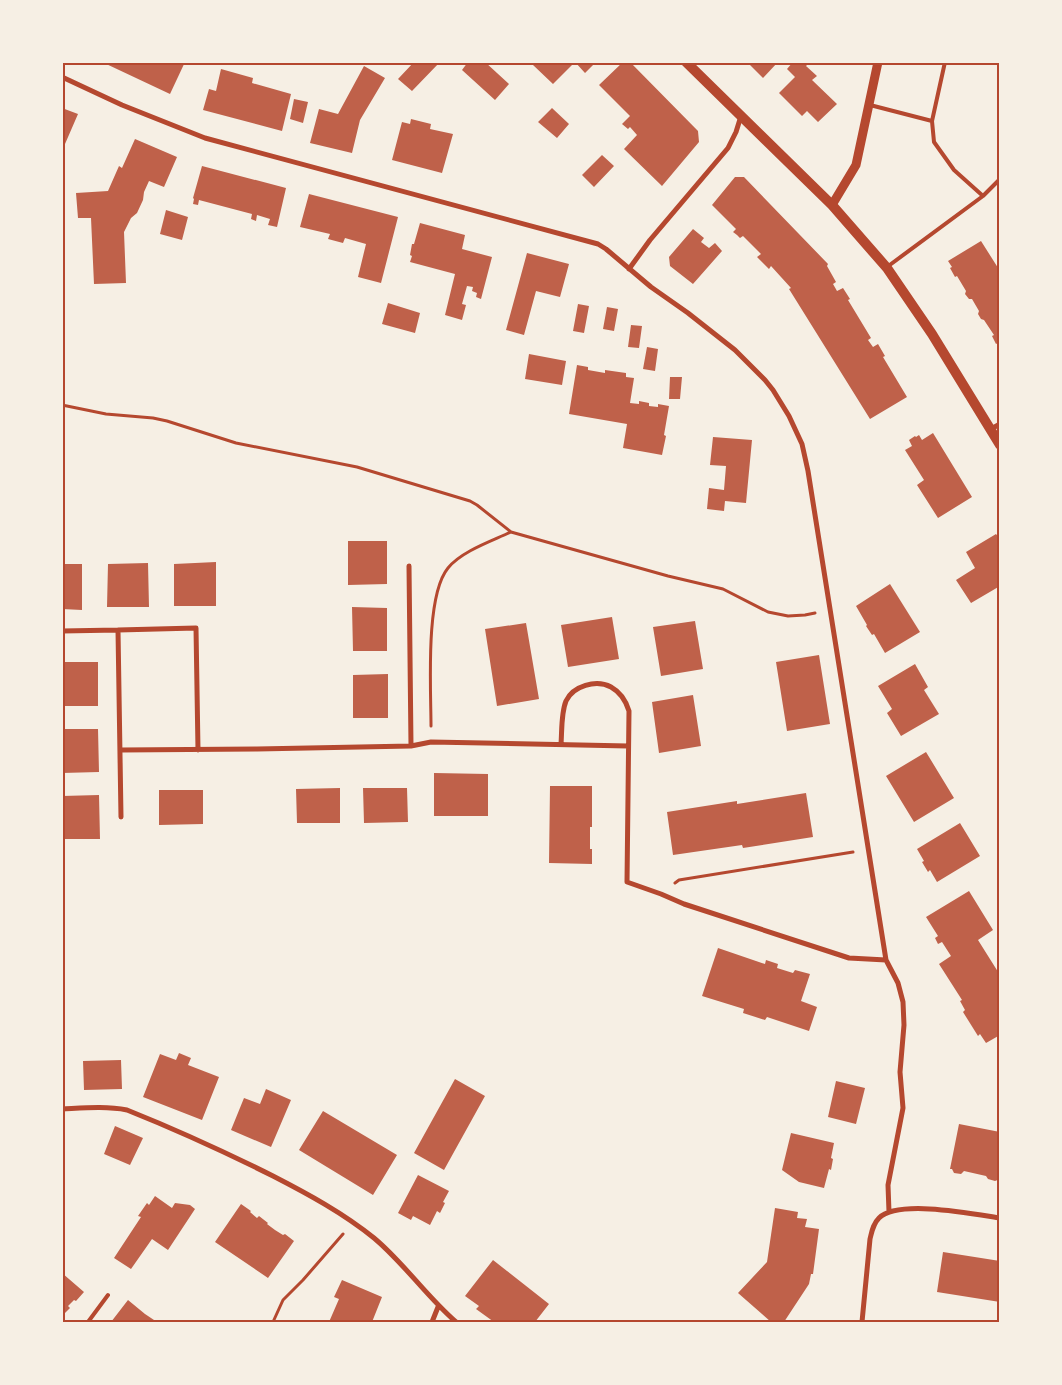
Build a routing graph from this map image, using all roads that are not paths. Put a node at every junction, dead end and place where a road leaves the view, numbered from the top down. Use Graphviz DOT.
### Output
graph roads {
  1 [pos="686,62"];
  2 [pos="878,62"];
  3 [pos="945,62"];
  4 [pos="62,77"];
  5 [pos="870,105"];
  6 [pos="741,116"];
  7 [pos="932,121"];
  8 [pos="1000,179"];
  9 [pos="983,196"];
  10 [pos="832,205"];
  11 [pos="887,268"];
  12 [pos="629,269"];
  13 [pos="995,427"];
  14 [pos="1000,445"];
  15 [pos="409,566"];
  16 [pos="118,630"];
  17 [pos="62,631"];
  18 [pos="561,744"];
  19 [pos="410,746"];
  20 [pos="628,746"];
  21 [pos="121,750"];
  22 [pos="198,750"];
  23 [pos="121,817"];
  24 [pos="886,960"];
  25 [pos="62,1109"];
  26 [pos="889,1212"];
  27 [pos="1000,1218"];
  28 [pos="108,1295"];
  29 [pos="438,1307"];
  30 [pos="88,1322"];
  31 [pos="432,1322"];
  32 [pos="456,1322"];
  33 [pos="862,1322"];
  1 -- 6 [label="main road"];
  2 -- 5 [label="street"];
  3 -- 7 [label="lane"];
  4 -- 12 [label="street"];
  5 -- 7 [label="lane"];
  5 -- 10 [label="street"];
  6 -- 10 [label="main road"];
  6 -- 12 [label="street"];
  7 -- 9 [label="lane"];
  8 -- 9 [label="lane"];
  9 -- 11 [label="lane"];
  10 -- 11 [label="main road"];
  11 -- 13 [label="main road"];
  12 -- 24 [label="street"];
  13 -- 14 [label="main road"];
  15 -- 19 [label="street"];
  16 -- 17 [label="street"];
  16 -- 21 [label="street"];
  16 -- 22 [label="street"];
  18 -- 19 [label="street"];
  18 -- 20 [label="street"];
  18 -- 20 [label="street"];
  19 -- 22 [label="street"];
  20 -- 24 [label="street"];
  21 -- 22 [label="street"];
  21 -- 23 [label="street"];
  24 -- 26 [label="street"];
  25 -- 29 [label="street"];
  26 -- 27 [label="street"];
  26 -- 33 [label="street"];
  28 -- 30 [label="lane"];
  29 -- 31 [label="street"];
  29 -- 32 [label="street"];
}
